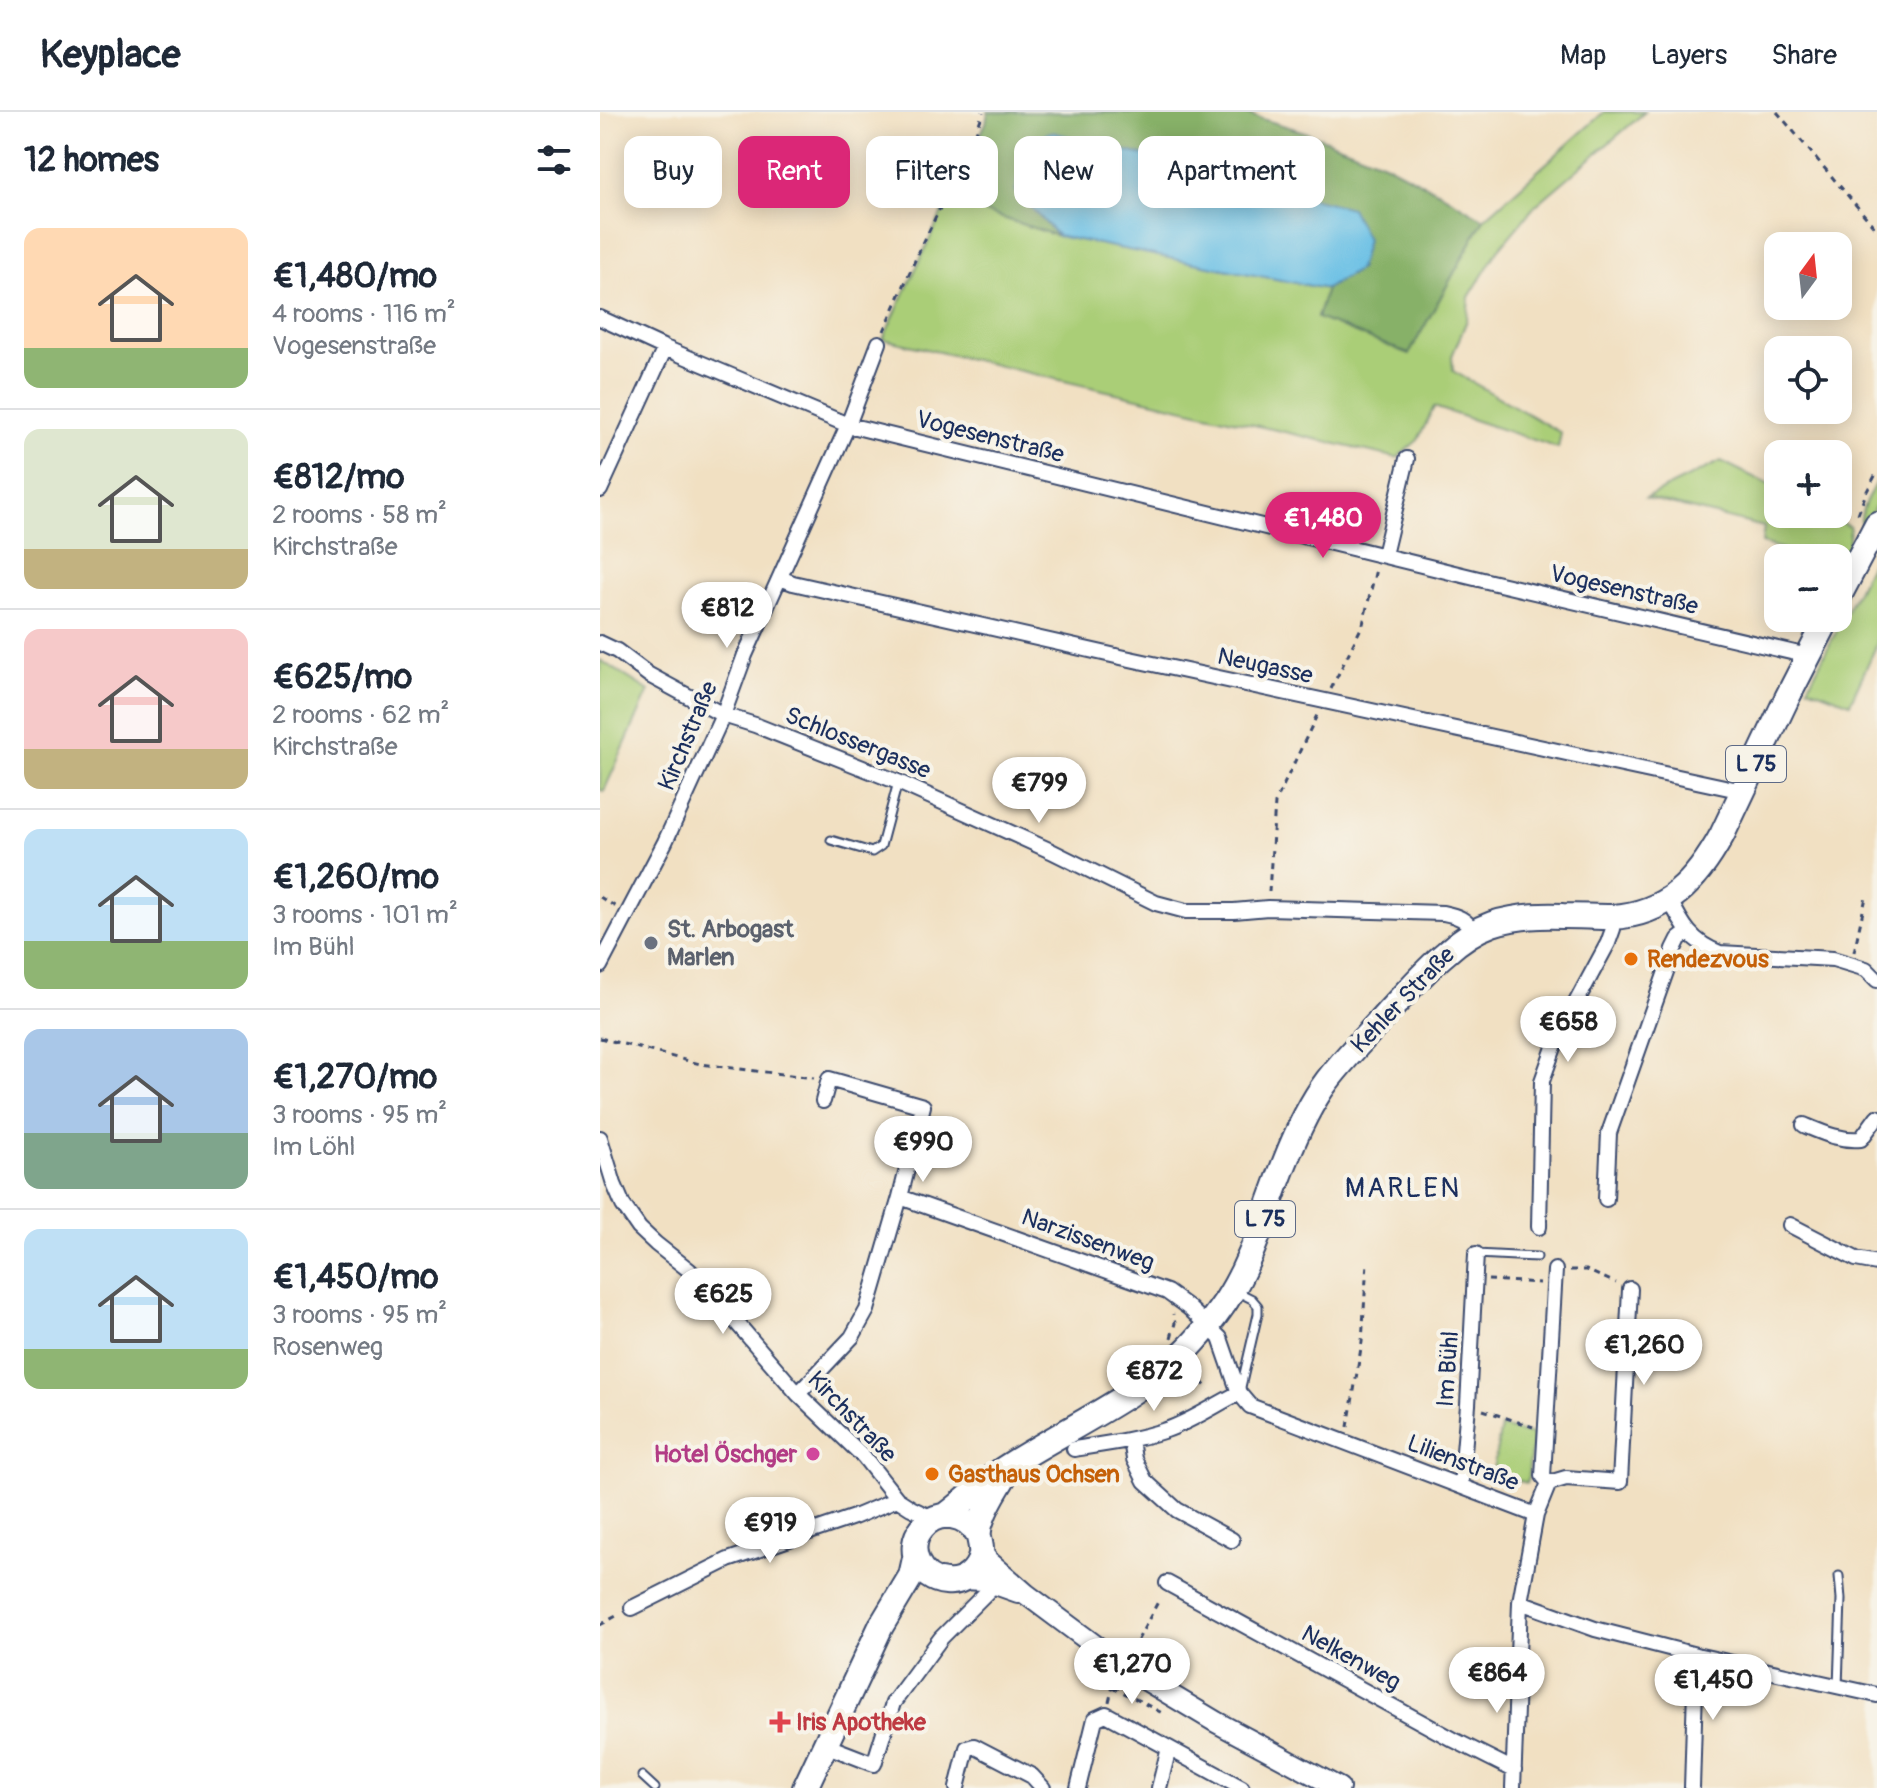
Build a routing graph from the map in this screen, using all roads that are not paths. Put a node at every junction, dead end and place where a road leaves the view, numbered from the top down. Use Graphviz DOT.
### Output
graph roads {
  1 [pos="600,318"];
  2 [pos="879,343"];
  3 [pos="665,348"];
  4 [pos="848,425"];
  5 [pos="1407,459"];
  6 [pos="600,490"];
  7 [pos="1877,524"];
  8 [pos="1382,554"];
  9 [pos="1852,571"];
  10 [pos="780,578"];
  11 [pos="1821,632"];
  12 [pos="600,643"];
  13 [pos="1808,656"];
  14 [pos="723,715"];
  15 [pos="898,782"];
  16 [pos="1743,791"];
  17 [pos="831,840"];
  18 [pos="1670,900"];
  19 [pos="1612,917"];
  20 [pos="1474,932"];
  21 [pos="1688,932"];
  22 [pos="600,966"];
  23 [pos="1877,980"];
  24 [pos="823,1101"];
  25 [pos="1877,1117"];
  26 [pos="1804,1125"];
  27 [pos="600,1138"];
  28 [pos="900,1197"];
  29 [pos="1606,1199"];
  30 [pos="1790,1225"];
  31 [pos="1539,1227"];
  32 [pos="1476,1254"];
  33 [pos="1537,1257"];
  34 [pos="1877,1263"];
  35 [pos="1554,1277"];
  36 [pos="1233,1289"];
  37 [pos="1630,1289"];
  38 [pos="1208,1325"];
  39 [pos="1239,1393"];
  40 [pos="798,1394"];
  41 [pos="1131,1440"];
  42 [pos="1074,1449"];
  43 [pos="1013,1463"];
  44 [pos="1549,1483"];
  45 [pos="1461,1486"];
  46 [pos="899,1501"];
  47 [pos="1536,1515"];
  48 [pos="928,1532"];
  49 [pos="1232,1540"];
  50 [pos="980,1543"];
  51 [pos="1839,1576"];
  52 [pos="954,1581"];
  53 [pos="1167,1583"];
  54 [pos="995,1584"];
  55 [pos="1026,1594"];
  56 [pos="1520,1602"];
  57 [pos="632,1608"];
  58 [pos="875,1642"];
  59 [pos="1696,1655"];
  60 [pos="1838,1687"];
  61 [pos="1877,1695"];
  62 [pos="825,1745"];
  63 [pos="1169,1748"];
  64 [pos="1514,1770"];
  65 [pos="642,1776"];
  66 [pos="655,1788"];
  67 [pos="805,1788"];
  68 [pos="957,1788"];
  69 [pos="1043,1788"];
  70 [pos="1078,1788"];
  71 [pos="1159,1788"];
  72 [pos="1241,1788"];
  73 [pos="1339,1788"];
  74 [pos="1513,1788"];
  75 [pos="1692,1788"];
  1 -- 3 [label="street, Vogesenstraße"];
  2 -- 4 [label="street, Kirchstraße"];
  3 -- 4 [label="street, Vogesenstraße"];
  3 -- 6 [label="street"];
  4 -- 8 [label="street, Vogesenstraße"];
  4 -- 10 [label="street, Kirchstraße"];
  5 -- 8 [label="street"];
  7 -- 9 [label="main road"];
  8 -- 13 [label="street, Vogesenstraße"];
  10 -- 14 [label="street, Kirchstraße"];
  10 -- 16 [label="street, Neugasse"];
  11 -- 13 [label="main road, Kehler Straße / L 75"];
  12 -- 14 [label="street, Schlossergasse"];
  13 -- 16 [label="main road, Kehler Straße / L 75"];
  14 -- 15 [label="street, Schlossergasse"];
  14 -- 22 [label="street, Kirchstraße"];
  15 -- 17 [label="lane"];
  15 -- 20 [label="street, Schlossergasse"];
  16 -- 18 [label="main road, Kehler Straße / L 75"];
  18 -- 19 [label="main road, Kehler Straße / L 75"];
  18 -- 21 [label="street"];
  19 -- 20 [label="main road, Kehler Straße / L 75"];
  19 -- 31 [label="street"];
  20 -- 36 [label="main road, Kehler Straße / L 75"];
  21 -- 23 [label="street"];
  21 -- 29 [label="street"];
  24 -- 28 [label="street"];
  25 -- 26 [label="street"];
  27 -- 40 [label="street, Kirchstraße"];
  28 -- 38 [label="street, Narzissenweg"];
  28 -- 40 [label="street"];
  30 -- 34 [label="street"];
  32 -- 33 [label="lane"];
  32 -- 45 [label="street, Im Bühl"];
  35 -- 44 [label="street"];
  36 -- 38 [label="main road, Kehler Straße / L 75"];
  36 -- 39 [label="lane"];
  37 -- 44 [label="street"];
  38 -- 39 [label="street"];
  38 -- 43 [label="main road, Kehler Straße / L 75"];
  39 -- 41 [label="street"];
  39 -- 45 [label="street, Lilienstraße"];
  40 -- 46 [label="street, Kirchstraße"];
  41 -- 42 [label="street"];
  41 -- 49 [label="street"];
  43 -- 48 [label="main road, Kehler Straße / L 75"];
  43 -- 50 [label="main road, Kehler Straße / L 75"];
  44 -- 47 [label="street"];
  45 -- 47 [label="street, Lilienstraße"];
  46 -- 48 [label="street, Kirchstraße"];
  46 -- 48 [label="street, Kirchstraße"];
  46 -- 57 [label="street"];
  47 -- 56 [label="street, Lilienstraße"];
  48 -- 50 [label="main road"];
  48 -- 52 [label="main road"];
  48 -- 58 [label="main road, Kehler Straße / L 75"];
  50 -- 52 [label="main road, Kehler Straße / L 75"];
  50 -- 55 [label="main road"];
  51 -- 60 [label="lane"];
  52 -- 54 [label="main road"];
  52 -- 58 [label="main road, Kehler Straße / L 75"];
  53 -- 64 [label="street, Nelkenweg"];
  54 -- 55 [label="main road"];
  54 -- 62 [label="street"];
  55 -- 73 [label="main road"];
  56 -- 59 [label="street"];
  56 -- 64 [label="street, Lilienstraße"];
  58 -- 62 [label="main road, Kehler Straße / L 75"];
  59 -- 60 [label="street"];
  59 -- 75 [label="street"];
  60 -- 61 [label="street"];
  62 -- 67 [label="main road, Kehler Straße / L 75"];
  63 -- 70 [label="street"];
  63 -- 71 [label="street"];
  63 -- 72 [label="street"];
  64 -- 74 [label="street, Lilienstraße"];
  65 -- 66 [label="lane"];
  68 -- 69 [label="street"];
}
